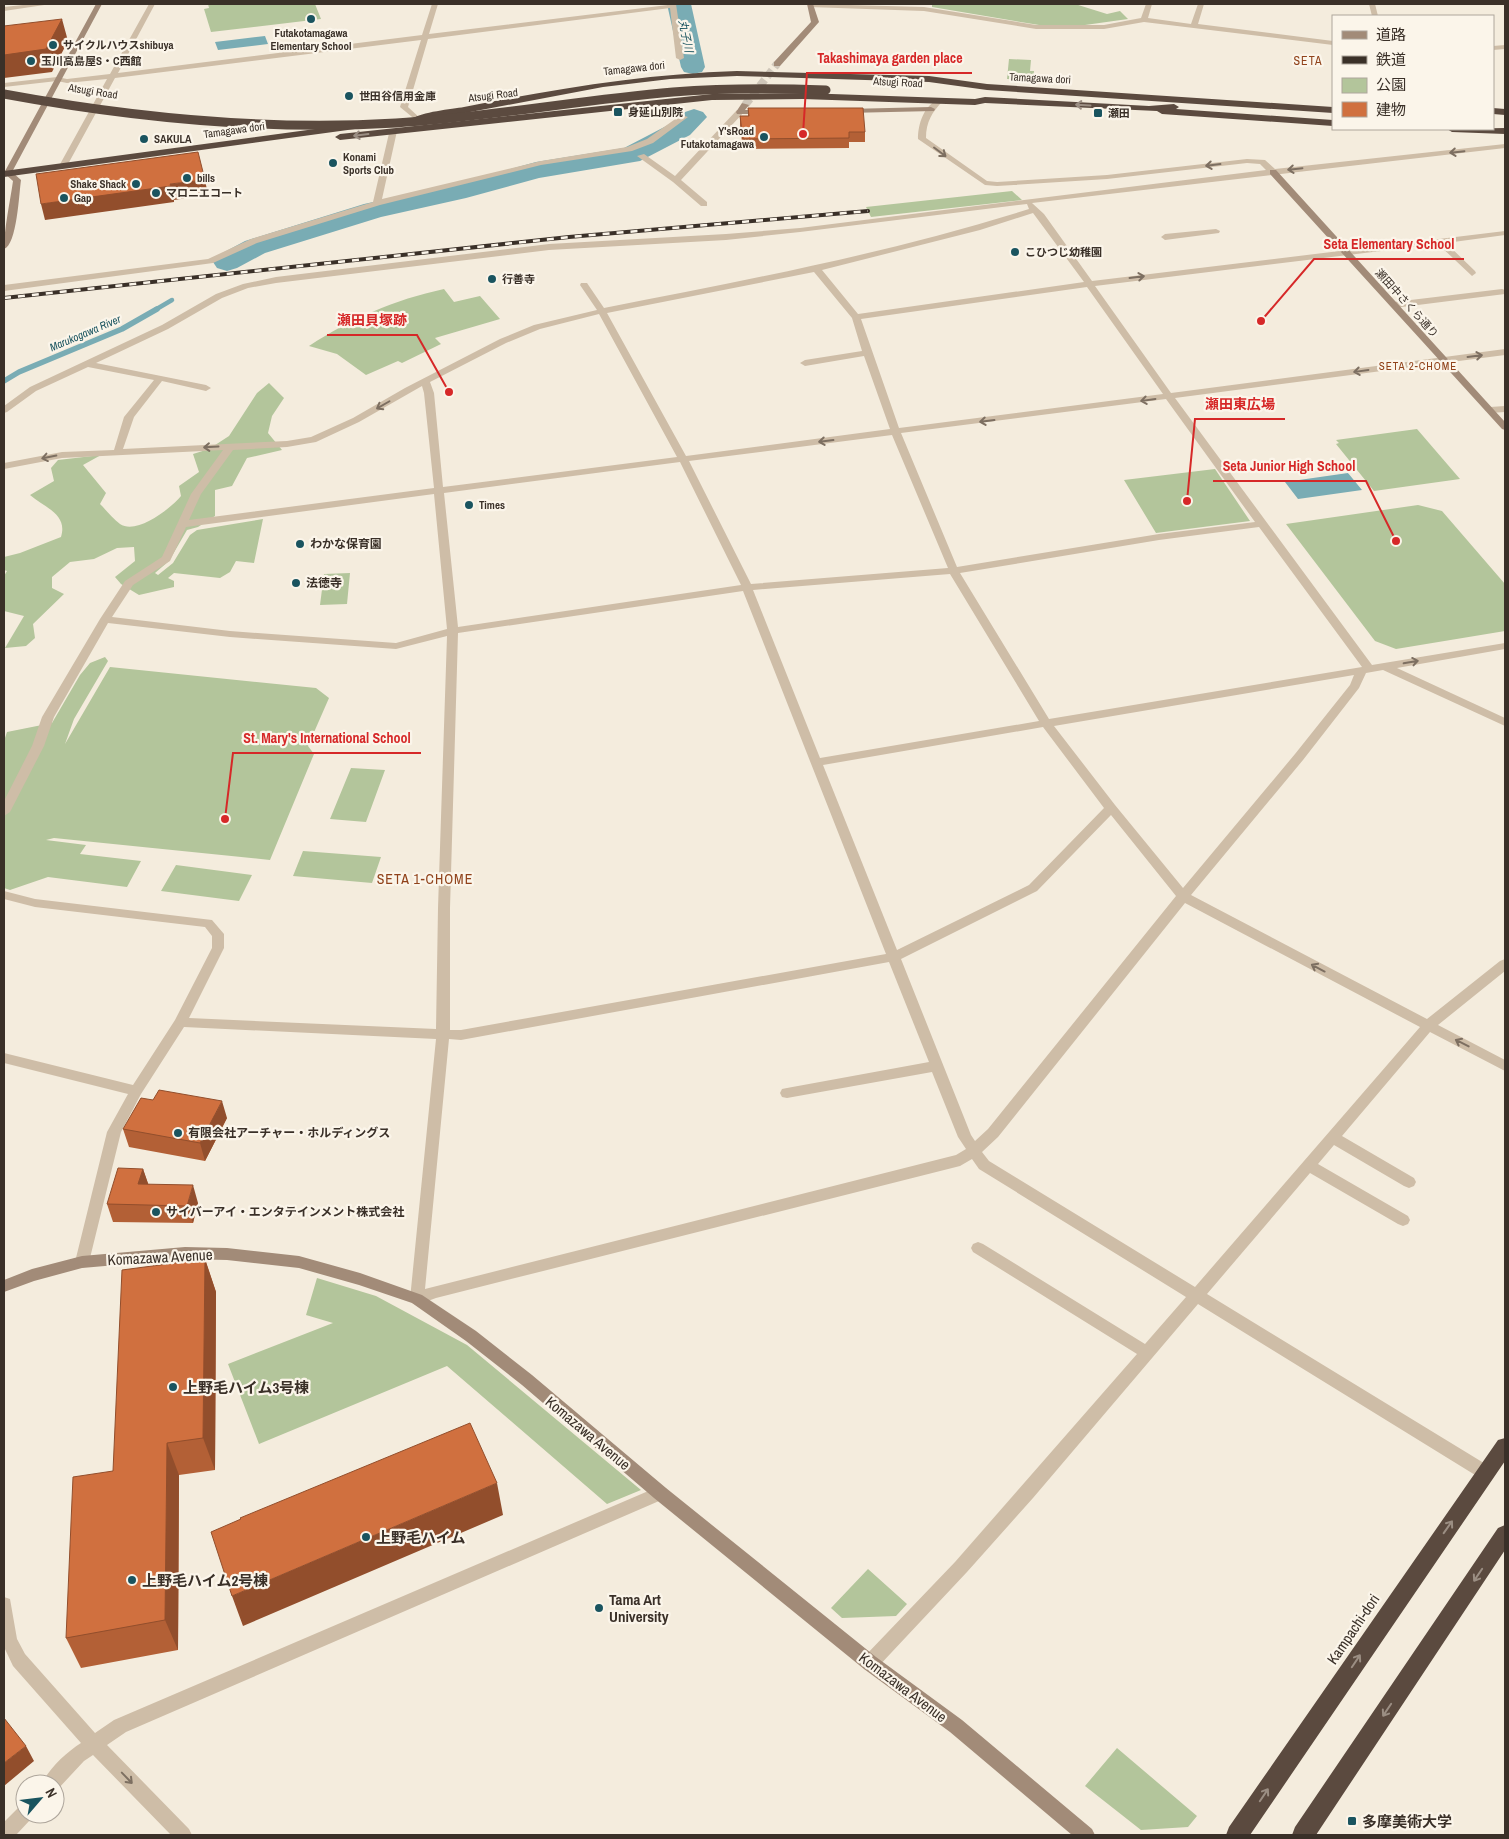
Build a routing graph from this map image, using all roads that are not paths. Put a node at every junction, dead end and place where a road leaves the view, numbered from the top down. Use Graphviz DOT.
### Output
graph roads {
  1 [pos="48,4"];
  2 [pos="99,4"];
  3 [pos="152,4"];
  4 [pos="436,4"];
  5 [pos="1149,4"];
  6 [pos="1201,4"];
  7 [pos="673,5"];
  8 [pos="810,5"];
  9 [pos="4,9"];
  10 [pos="1144,20"];
  11 [pos="1194,26"];
  12 [pos="424,37"];
  13 [pos="1332,43"];
  14 [pos="680,58"];
  15 [pos="777,64"];
  16 [pos="115,74"];
  17 [pos="57,79"];
  18 [pos="4,85"];
  19 [pos="825,85"];
  20 [pos="987,88"];
  21 [pos="4,94"];
  22 [pos="1144,96"];
  23 [pos="985,100"];
  24 [pos="939,101"];
  25 [pos="1332,102"];
  26 [pos="931,109"];
  27 [pos="1149,109"];
  28 [pos="1332,110"];
  29 [pos="836,111"];
  30 [pos="769,112"];
  31 [pos="1332,116"];
  32 [pos="684,117"];
  33 [pos="417,119"];
  34 [pos="1332,122"];
  35 [pos="1470,130"];
  36 [pos="393,131"];
  37 [pos="1505,132"];
  38 [pos="1505,146"];
  39 [pos="641,156"];
  40 [pos="63,166"];
  41 [pos="1273,172"];
  42 [pos="5,176"];
  43 [pos="1106,177"];
  44 [pos="17,180"];
  45 [pos="676,180"];
  46 [pos="1116,191"];
  47 [pos="377,203"];
  48 [pos="704,204"];
  49 [pos="1031,206"];
  50 [pos="1216,231"];
  51 [pos="1505,232"];
  52 [pos="1164,238"];
  53 [pos="1439,240"];
  54 [pos="4,248"];
  55 [pos="1346,252"];
  56 [pos="816,269"];
  57 [pos="1472,273"];
  58 [pos="1088,284"];
  59 [pos="584,285"];
  60 [pos="4,288"];
  61 [pos="1502,292"];
  62 [pos="1394,305"];
  63 [pos="602,311"];
  64 [pos="856,317"];
  65 [pos="1505,352"];
  66 [pos="867,353"];
  67 [pos="1444,360"];
  68 [pos="87,364"];
  69 [pos="805,364"];
  70 [pos="160,378"];
  71 [pos="425,382"];
  72 [pos="206,388"];
  73 [pos="1170,397"];
  74 [pos="1505,409"];
  75 [pos="4,410"];
  76 [pos="1490,410"];
  77 [pos="1505,427"];
  78 [pos="896,433"];
  79 [pos="231,446"];
  80 [pos="118,451"];
  81 [pos="683,459"];
  82 [pos="4,466"];
  83 [pos="440,492"];
  84 [pos="183,524"];
  85 [pos="1263,524"];
  86 [pos="954,571"];
  87 [pos="747,587"];
  88 [pos="105,619"];
  89 [pos="453,630"];
  90 [pos="1505,646"];
  91 [pos="1384,666"];
  92 [pos="1366,669"];
  93 [pos="1505,722"];
  94 [pos="1046,723"];
  95 [pos="817,762"];
  96 [pos="1111,808"];
  97 [pos="4,812"];
  98 [pos="4,895"];
  99 [pos="1184,897"];
  100 [pos="893,957"];
  101 [pos="1505,964"];
  102 [pos="180,1022"];
  103 [pos="1428,1026"];
  104 [pos="443,1035"];
  105 [pos="4,1058"];
  106 [pos="936,1066"];
  107 [pos="1505,1066"];
  108 [pos="136,1091"];
  109 [pos="788,1092"];
  110 [pos="1332,1137"];
  111 [pos="975,1150"];
  112 [pos="1308,1165"];
  113 [pos="1409,1182"];
  114 [pos="1403,1220"];
  115 [pos="978,1248"];
  116 [pos="82,1262"];
  117 [pos="4,1286"];
  118 [pos="1197,1294"];
  119 [pos="417,1298"];
  120 [pos="1147,1352"];
  121 [pos="1505,1446"];
  122 [pos="1486,1473"];
  123 [pos="660,1494"];
  124 [pos="1505,1534"];
  125 [pos="4,1605"];
  126 [pos="870,1663"];
  127 [pos="94,1743"];
  128 [pos="61,1774"];
  129 [pos="15,1823"];
  130 [pos="4,1835"];
  131 [pos="183,1835"];
  132 [pos="1086,1835"];
  133 [pos="1237,1835"];
  134 [pos="1303,1835"];
  1 -- 9 [label="street"];
  2 -- 17 [label="street"];
  3 -- 16 [label="street"];
  4 -- 12 [label="street"];
  5 -- 10 [label="street"];
  6 -- 11 [label="street"];
  7 -- 12 [label="street"];
  7 -- 14 [label="street"];
  8 -- 10 [label="street"];
  8 -- 15 [label="street"];
  10 -- 11 [label="street"];
  11 -- 13 [label="street"];
  12 -- 16 [label="street"];
  12 -- 33 [label="street"];
  16 -- 17 [label="street"];
  16 -- 40 [label="street"];
  17 -- 18 [label="street"];
  17 -- 42 [label="street"];
  18 -- 19 [label="highway, Atsugi Road"];
  19 -- 20 [label="highway, Atsugi Road"];
  19 -- 21 [label="highway, Atsugi Road, bridge"];
  19 -- 23 [label="highway, Atsugi Road"];
  20 -- 22 [label="highway, Tamagawa dori"];
  20 -- 33 [label="highway, Tamagawa dori"];
  22 -- 25 [label="highway"];
  22 -- 28 [label="highway, Tamagawa dori"];
  23 -- 24 [label="highway, Tamagawa dori"];
  27 -- 23 [label="highway, Tamagawa dori, one-way"];
  24 -- 26 [label="street"];
  24 -- 36 [label="highway, Tamagawa dori"];
  26 -- 29 [label="street"];
  26 -- 43 [label="street, one-way"];
  27 -- 31 [label="highway, Tamagawa dori"];
  27 -- 34 [label="highway"];
  30 -- 45 [label="street"];
  32 -- 47 [label="street"];
  33 -- 40 [label="highway, Tamagawa dori"];
  35 -- 37 [label="highway"];
  36 -- 44 [label="highway, Tamagawa dori, one-way"];
  36 -- 47 [label="street"];
  38 -- 41 [label="street, one-way"];
  39 -- 45 [label="street"];
  40 -- 42 [label="highway, Tamagawa dori"];
  41 -- 43 [label="street, one-way"];
  41 -- 46 [label="street"];
  41 -- 55 [label="street, 瀬田中さくら通り"];
  42 -- 44 [label="highway, Tamagawa dori"];
  43 -- 46 [label="street"];
  44 -- 54 [label="street"];
  45 -- 48 [label="street"];
  46 -- 49 [label="street"];
  47 -- 60 [label="street"];
  49 -- 56 [label="street"];
  49 -- 58 [label="street"];
  49 -- 68 [label="street"];
  50 -- 52 [label="street"];
  51 -- 53 [label="street"];
  53 -- 55 [label="street"];
  53 -- 57 [label="street"];
  58 -- 55 [label="street, one-way"];
  55 -- 62 [label="street, 瀬田中さくら通り"];
  56 -- 63 [label="street"];
  56 -- 64 [label="street"];
  58 -- 64 [label="street"];
  58 -- 73 [label="street"];
  59 -- 63 [label="street"];
  61 -- 62 [label="street"];
  62 -- 67 [label="street, 瀬田中さくら通り"];
  63 -- 71 [label="street"];
  63 -- 81 [label="street"];
  64 -- 66 [label="street"];
  67 -- 65 [label="street, one-way"];
  66 -- 69 [label="street"];
  66 -- 78 [label="street"];
  67 -- 73 [label="street, one-way"];
  67 -- 76 [label="street, 瀬田中さくら通り"];
  68 -- 70 [label="street"];
  68 -- 75 [label="street"];
  70 -- 72 [label="street"];
  70 -- 80 [label="street"];
  71 -- 79 [label="street, one-way"];
  71 -- 83 [label="street"];
  73 -- 78 [label="street, one-way"];
  73 -- 85 [label="street"];
  74 -- 76 [label="street"];
  76 -- 77 [label="street, 瀬田中さくら通り"];
  78 -- 81 [label="street, one-way"];
  78 -- 86 [label="street"];
  79 -- 80 [label="street, one-way"];
  79 -- 84 [label="street"];
  80 -- 82 [label="street, one-way"];
  81 -- 83 [label="street"];
  81 -- 87 [label="street"];
  83 -- 84 [label="street"];
  83 -- 89 [label="street"];
  84 -- 88 [label="street"];
  85 -- 86 [label="street"];
  85 -- 92 [label="street"];
  86 -- 87 [label="street"];
  86 -- 94 [label="street"];
  87 -- 89 [label="street"];
  87 -- 95 [label="street"];
  88 -- 89 [label="street"];
  88 -- 97 [label="street"];
  89 -- 104 [label="street"];
  91 -- 90 [label="street, one-way"];
  91 -- 92 [label="street"];
  91 -- 93 [label="street"];
  92 -- 94 [label="street"];
  92 -- 99 [label="street"];
  94 -- 95 [label="street"];
  94 -- 96 [label="street"];
  95 -- 100 [label="street"];
  96 -- 99 [label="street"];
  96 -- 100 [label="street"];
  98 -- 102 [label="street"];
  103 -- 99 [label="street, one-way"];
  99 -- 111 [label="street"];
  100 -- 104 [label="street"];
  100 -- 106 [label="street"];
  101 -- 103 [label="street"];
  102 -- 104 [label="street"];
  102 -- 108 [label="street"];
  107 -- 103 [label="street, one-way"];
  103 -- 110 [label="street"];
  104 -- 119 [label="street"];
  105 -- 108 [label="street"];
  106 -- 109 [label="street"];
  106 -- 111 [label="street"];
  108 -- 116 [label="street"];
  110 -- 112 [label="street"];
  110 -- 113 [label="street"];
  111 -- 118 [label="street"];
  111 -- 119 [label="street"];
  112 -- 114 [label="street"];
  112 -- 118 [label="street"];
  115 -- 120 [label="street"];
  116 -- 117 [label="street, Komazawa Avenue"];
  116 -- 119 [label="street, Komazawa Avenue"];
  118 -- 120 [label="street"];
  118 -- 122 [label="street"];
  119 -- 123 [label="street, Komazawa Avenue"];
  120 -- 126 [label="street"];
  121 -- 122 [label="highway, Kampachi-dori"];
  133 -- 122 [label="highway, Kampachi-dori, one-way"];
  123 -- 126 [label="street, Komazawa Avenue"];
  123 -- 127 [label="street"];
  124 -- 134 [label="highway, one-way"];
  125 -- 127 [label="street"];
  126 -- 132 [label="street, Komazawa Avenue"];
  127 -- 128 [label="street"];
  127 -- 131 [label="street, one-way"];
  129 -- 130 [label="street"];
}
